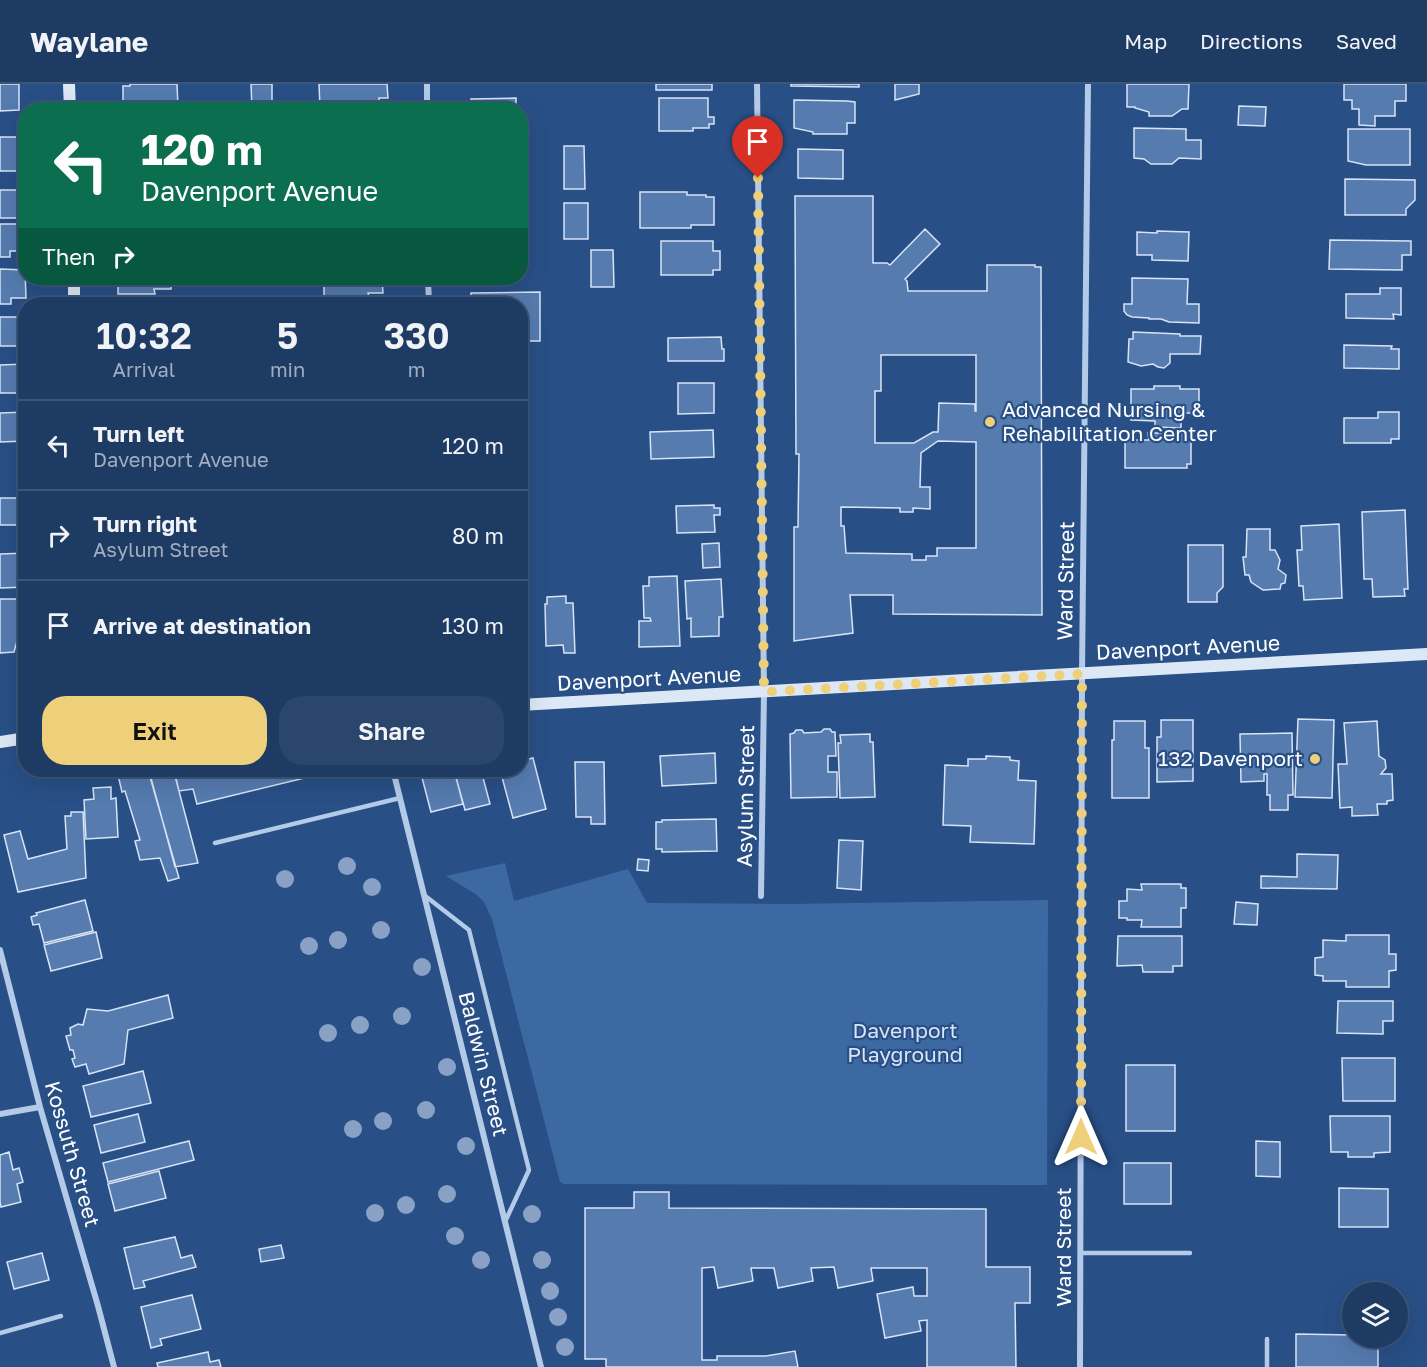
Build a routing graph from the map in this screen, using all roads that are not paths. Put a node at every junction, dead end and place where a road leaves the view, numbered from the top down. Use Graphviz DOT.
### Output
graph roads {
  1 [pos="69,84"];
  2 [pos="427,84"];
  3 [pos="757,84"];
  4 [pos="1088,84"];
  5 [pos="70,102"];
  6 [pos="427,102"];
  7 [pos="1427,654"];
  8 [pos="1082,674"];
  9 [pos="764,692"];
  10 [pos="528,705"];
  11 [pos="18,739"];
  12 [pos="0,742"];
  13 [pos="395,777"];
  14 [pos="400,798"];
  15 [pos="215,843"];
  16 [pos="424,895"];
  17 [pos="761,896"];
  18 [pos="0,950"];
  19 [pos="40,1107"];
  20 [pos="0,1114"];
  21 [pos="505,1222"];
  22 [pos="1081,1252"];
  23 [pos="1190,1253"];
  24 [pos="61,1316"];
  25 [pos="0,1333"];
  26 [pos="1267,1339"];
  27 [pos="114,1367"];
  28 [pos="541,1367"];
  29 [pos="1080,1367"];
  30 [pos="1268,1367"];
  1 -- 5 [label="main road"];
  2 -- 6 [label="street"];
  3 -- 9 [label="street, Asylum Street"];
  4 -- 8 [label="street, Ward Street"];
  7 -- 8 [label="main road, Davenport Avenue"];
  8 -- 9 [label="main road, Davenport Avenue"];
  8 -- 22 [label="street, Ward Street"];
  9 -- 10 [label="main road, Davenport Avenue"];
  9 -- 17 [label="street, Asylum Street"];
  11 -- 12 [label="main road"];
  13 -- 14 [label="street, Baldwin Street"];
  14 -- 15 [label="lane"];
  14 -- 16 [label="street, Baldwin Street"];
  16 -- 21 [label="street, Baldwin Street"];
  16 -- 21 [label="lane"];
  18 -- 19 [label="street, Kossuth Street"];
  19 -- 20 [label="street"];
  19 -- 27 [label="street, Kossuth Street"];
  21 -- 28 [label="street, Baldwin Street"];
  22 -- 23 [label="lane"];
  22 -- 29 [label="street, Ward Street"];
  24 -- 25 [label="lane"];
  26 -- 30 [label="lane"];
}
